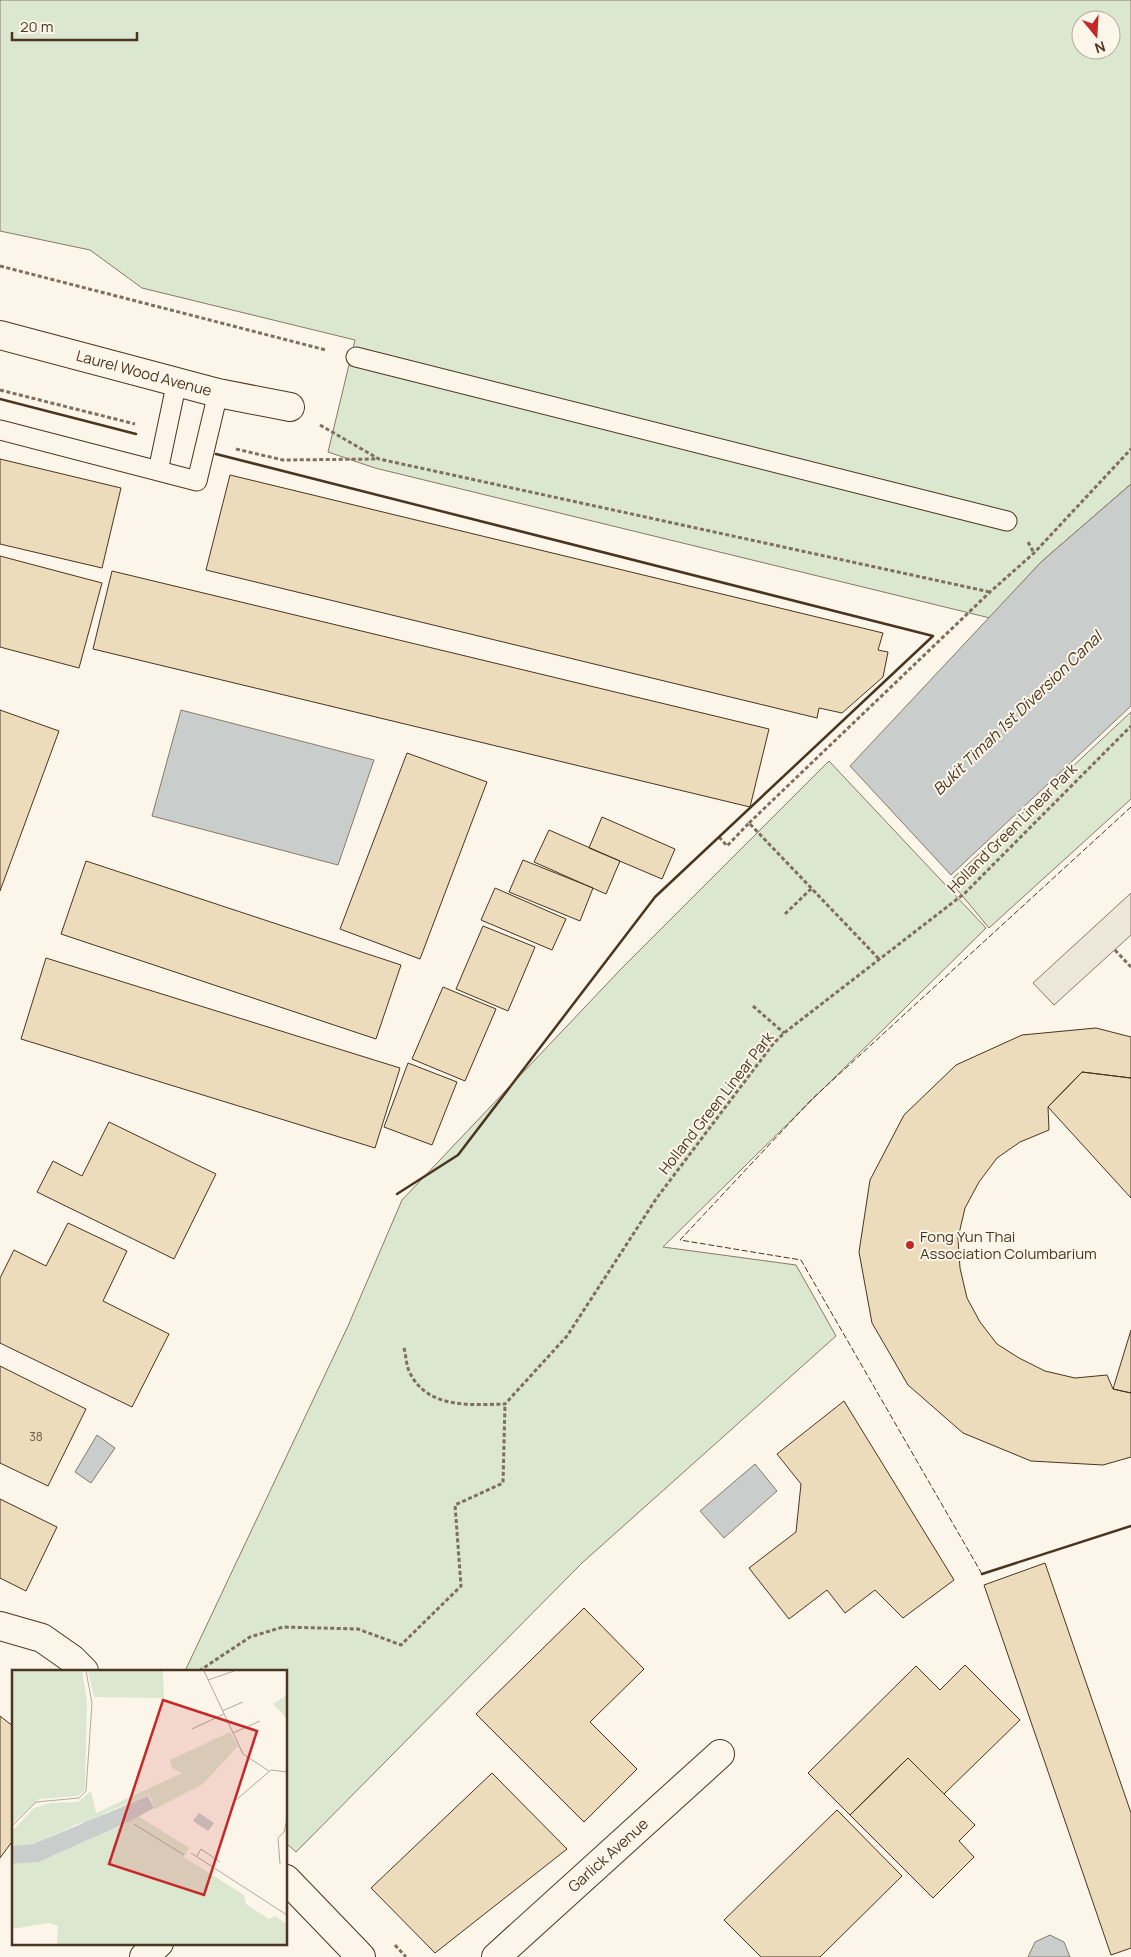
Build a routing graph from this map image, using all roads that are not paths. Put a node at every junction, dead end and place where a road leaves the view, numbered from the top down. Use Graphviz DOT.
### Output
graph roads {
  1 [pos="0,335"];
  2 [pos="356,357"];
  3 [pos="177,381"];
  4 [pos="218,393"];
  5 [pos="290,407"];
  6 [pos="0,430"];
  7 [pos="158,471"];
  8 [pos="1007,521"];
  9 [pos="0,1626"];
  10 [pos="83,1670"];
  11 [pos="720,1754"];
  12 [pos="288,1881"];
  13 [pos="158,1944"];
  14 [pos="144,1957"];
  15 [pos="361,1957"];
  16 [pos="496,1957"];
  1 -- 3 [label="street, Laurel Wood Avenue"];
  2 -- 8 [label="lane"];
  3 -- 4 [label="street, Laurel Wood Avenue"];
  3 -- 7 [label="lane"];
  4 -- 5 [label="street, Laurel Wood Avenue"];
  4 -- 7 [label="lane"];
  6 -- 7 [label="lane"];
  9 -- 10 [label="street"];
  11 -- 16 [label="street, Garlick Avenue"];
  12 -- 15 [label="street"];
  13 -- 14 [label="street"];
}
